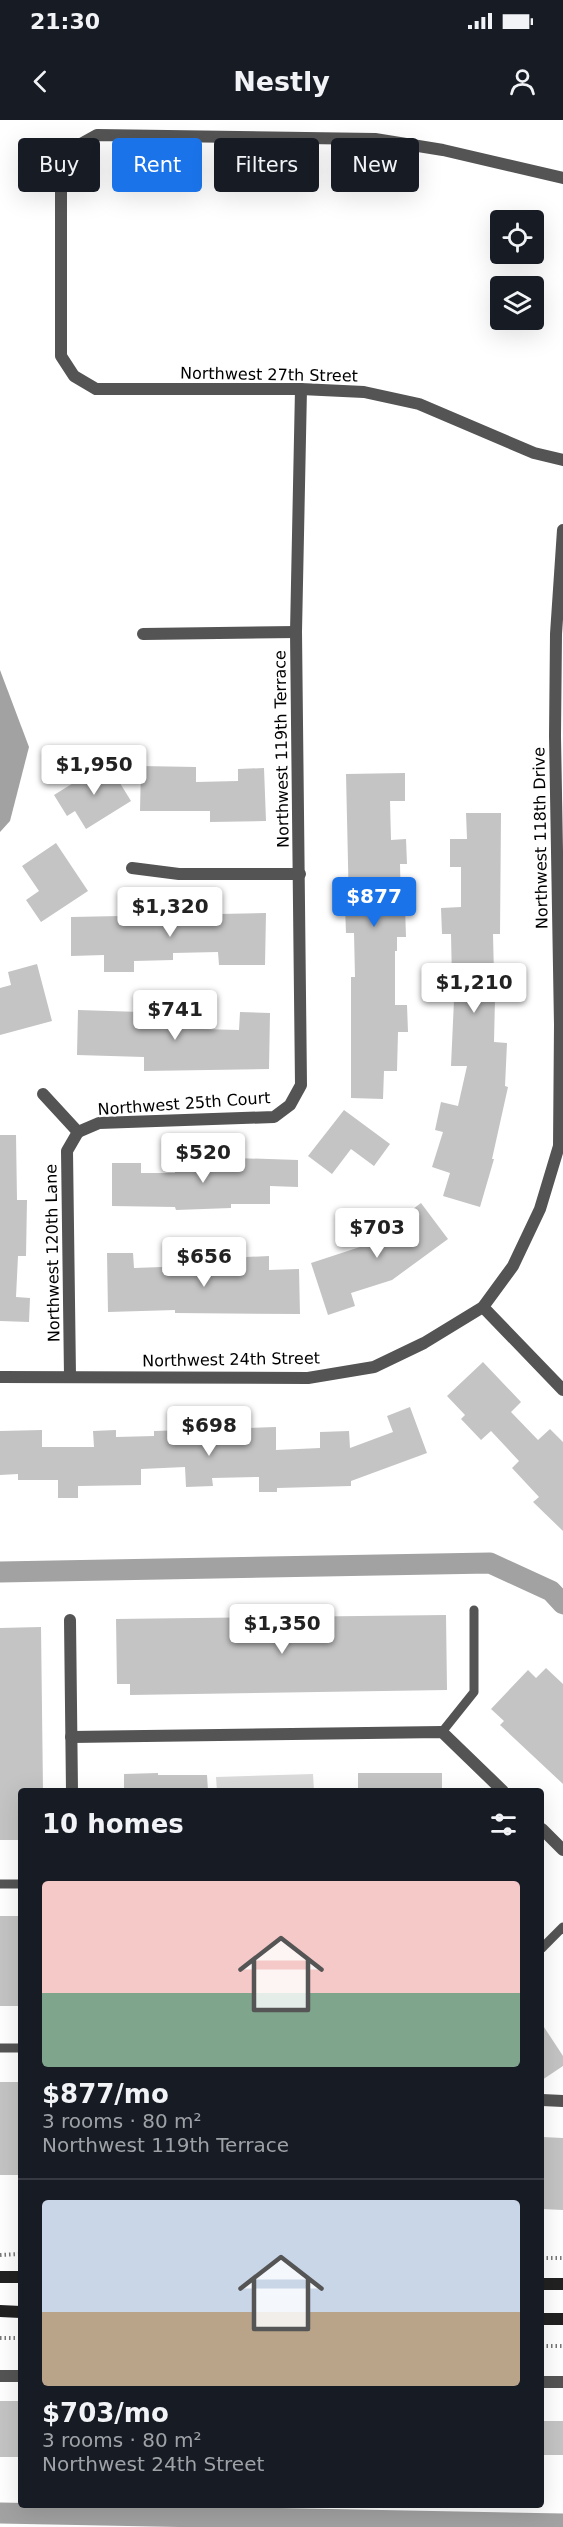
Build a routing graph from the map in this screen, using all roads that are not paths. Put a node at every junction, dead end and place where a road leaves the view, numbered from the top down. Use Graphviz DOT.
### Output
graph roads {
  1 [pos="563,178"];
  2 [pos="301,389"];
  3 [pos="563,460"];
  4 [pos="563,530"];
  5 [pos="296,632"];
  6 [pos="143,634"];
  7 [pos="559,736"];
  8 [pos="559,771"];
  9 [pos="132,868"];
  10 [pos="300,874"];
  11 [pos="562,1025"];
  12 [pos="44,1094"];
  13 [pos="290,1106"];
  14 [pos="78,1132"];
  15 [pos="483,1307"];
  16 [pos="70,1376"];
  17 [pos="0,1377"];
  18 [pos="563,1390"];
  19 [pos="474,1610"];
  20 [pos="70,1620"];
  21 [pos="442,1732"];
  22 [pos="71,1737"];
  23 [pos="72,1788"];
  24 [pos="500,1788"];
  25 [pos="544,1831"];
  26 [pos="563,1850"];
  27 [pos="0,1884"];
  28 [pos="18,1884"];
  29 [pos="563,1928"];
  30 [pos="544,1946"];
  31 [pos="0,2048"];
  32 [pos="18,2048"];
  33 [pos="544,2100"];
  34 [pos="563,2101"];
  35 [pos="0,2277"];
  36 [pos="18,2277"];
  37 [pos="544,2284"];
  38 [pos="563,2284"];
  39 [pos="0,2311"];
  40 [pos="18,2312"];
  41 [pos="544,2319"];
  42 [pos="563,2319"];
  43 [pos="0,2376"];
  44 [pos="18,2376"];
  45 [pos="544,2382"];
  46 [pos="563,2382"];
  1 -- 2 [label="street, Northwest 27th Street"];
  2 -- 3 [label="street, Northwest 27th Street"];
  2 -- 5 [label="street, Northwest 119th Terrace"];
  4 -- 7 [label="street, Northwest 118th Drive"];
  5 -- 6 [label="street"];
  5 -- 10 [label="street, Northwest 119th Terrace"];
  7 -- 8 [label="street, Northwest 118th Drive"];
  8 -- 11 [label="street, Northwest 118th Drive"];
  9 -- 10 [label="street"];
  10 -- 13 [label="street, Northwest 119th Terrace"];
  11 -- 15 [label="street, Northwest 118th Drive"];
  12 -- 14 [label="street"];
  13 -- 14 [label="street, Northwest 25th Court"];
  14 -- 16 [label="street, Northwest 120th Lane"];
  15 -- 16 [label="street, Northwest 24th Street"];
  15 -- 18 [label="street"];
  16 -- 17 [label="street, Northwest 24th Street"];
  19 -- 21 [label="lane"];
  20 -- 22 [label="street"];
  21 -- 22 [label="street"];
  21 -- 24 [label="street"];
  22 -- 23 [label="street"];
  25 -- 26 [label="street"];
  27 -- 28 [label="lane"];
  29 -- 30 [label="lane"];
  31 -- 32 [label="lane"];
  33 -- 34 [label="street"];
  35 -- 36 [label="street"];
  37 -- 38 [label="street"];
  39 -- 40 [label="street"];
  41 -- 42 [label="street"];
  43 -- 44 [label="street"];
  45 -- 46 [label="street"];
}
